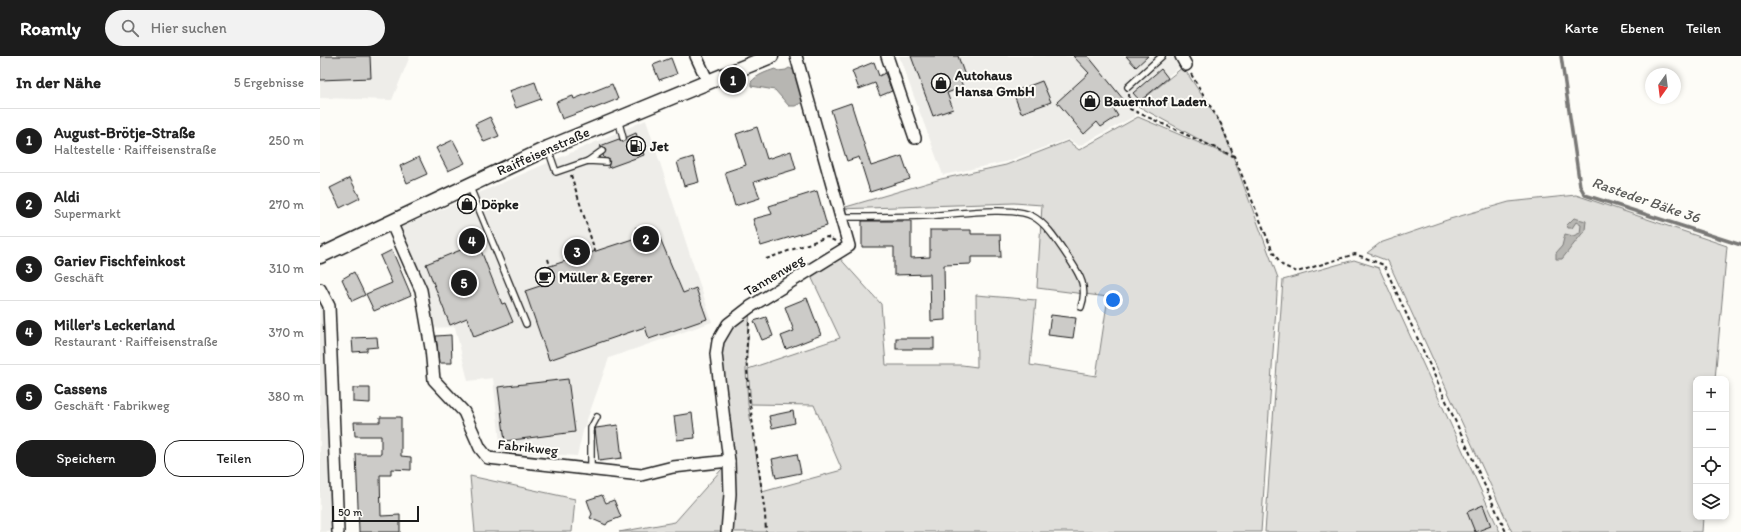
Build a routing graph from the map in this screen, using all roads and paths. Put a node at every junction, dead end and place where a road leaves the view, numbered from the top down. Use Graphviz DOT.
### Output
graph roads {
  1 [pos="696,56"];
  2 [pos="771,56"];
  3 [pos="796,56"];
  4 [pos="887,56"];
  5 [pos="1162,56"];
  6 [pos="1183,61"];
  7 [pos="708,82"];
  8 [pos="1128,87"];
  9 [pos="618,119"];
  10 [pos="623,138"];
  11 [pos="915,138"];
  12 [pos="548,148"];
  13 [pos="602,151"];
  14 [pos="1234,157"];
  15 [pos="588,162"];
  16 [pos="606,162"];
  17 [pos="568,168"];
  18 [pos="469,185"];
  19 [pos="841,217"];
  20 [pos="392,222"];
  21 [pos="636,227"];
  22 [pos="640,237"];
  23 [pos="849,246"];
  24 [pos="594,251"];
  25 [pos="320,256"];
  26 [pos="766,258"];
  27 [pos="548,259"];
  28 [pos="550,266"];
  29 [pos="320,289"];
  30 [pos="750,307"];
  31 [pos="1081,307"];
  32 [pos="526,324"];
  33 [pos="597,417"];
  34 [pos="729,461"];
  35 [pos="591,469"];
  36 [pos="338,532"];
  37 [pos="727,532"];
  38 [pos="766,532"];
  39 [pos="1506,532"];
  1 -- 7 [label="street"];
  2 -- 7 [label="street, Raiffeisenstraße"];
  3 -- 19 [label="street"];
  4 -- 11 [label="street"];
  5 -- 8 [label="lane"];
  6 -- 14 [label="path"];
  7 -- 9 [label="street, Raiffeisenstraße"];
  8 -- 14 [label="path"];
  9 -- 10 [label="lane"];
  9 -- 12 [label="street, Raiffeisenstraße"];
  12 -- 17 [label="lane"];
  12 -- 18 [label="street, Raiffeisenstraße"];
  13 -- 15 [label="lane"];
  14 -- 39 [label="path"];
  15 -- 16 [label="lane"];
  15 -- 17 [label="lane"];
  17 -- 24 [label="path"];
  18 -- 20 [label="street, Raiffeisenstraße"];
  18 -- 32 [label="lane"];
  19 -- 23 [label="street"];
  19 -- 31 [label="lane"];
  20 -- 25 [label="street, Raiffeisenstraße"];
  20 -- 35 [label="street, Fabrikweg"];
  21 -- 22 [label="path"];
  23 -- 26 [label="path"];
  23 -- 30 [label="street, Tannenweg"];
  27 -- 28 [label="path"];
  29 -- 36 [label="street"];
  30 -- 34 [label="street, Tannenweg"];
  30 -- 38 [label="path"];
  33 -- 35 [label="lane"];
  34 -- 35 [label="street, Fabrikweg"];
  34 -- 37 [label="street, Tannenweg"];
}
